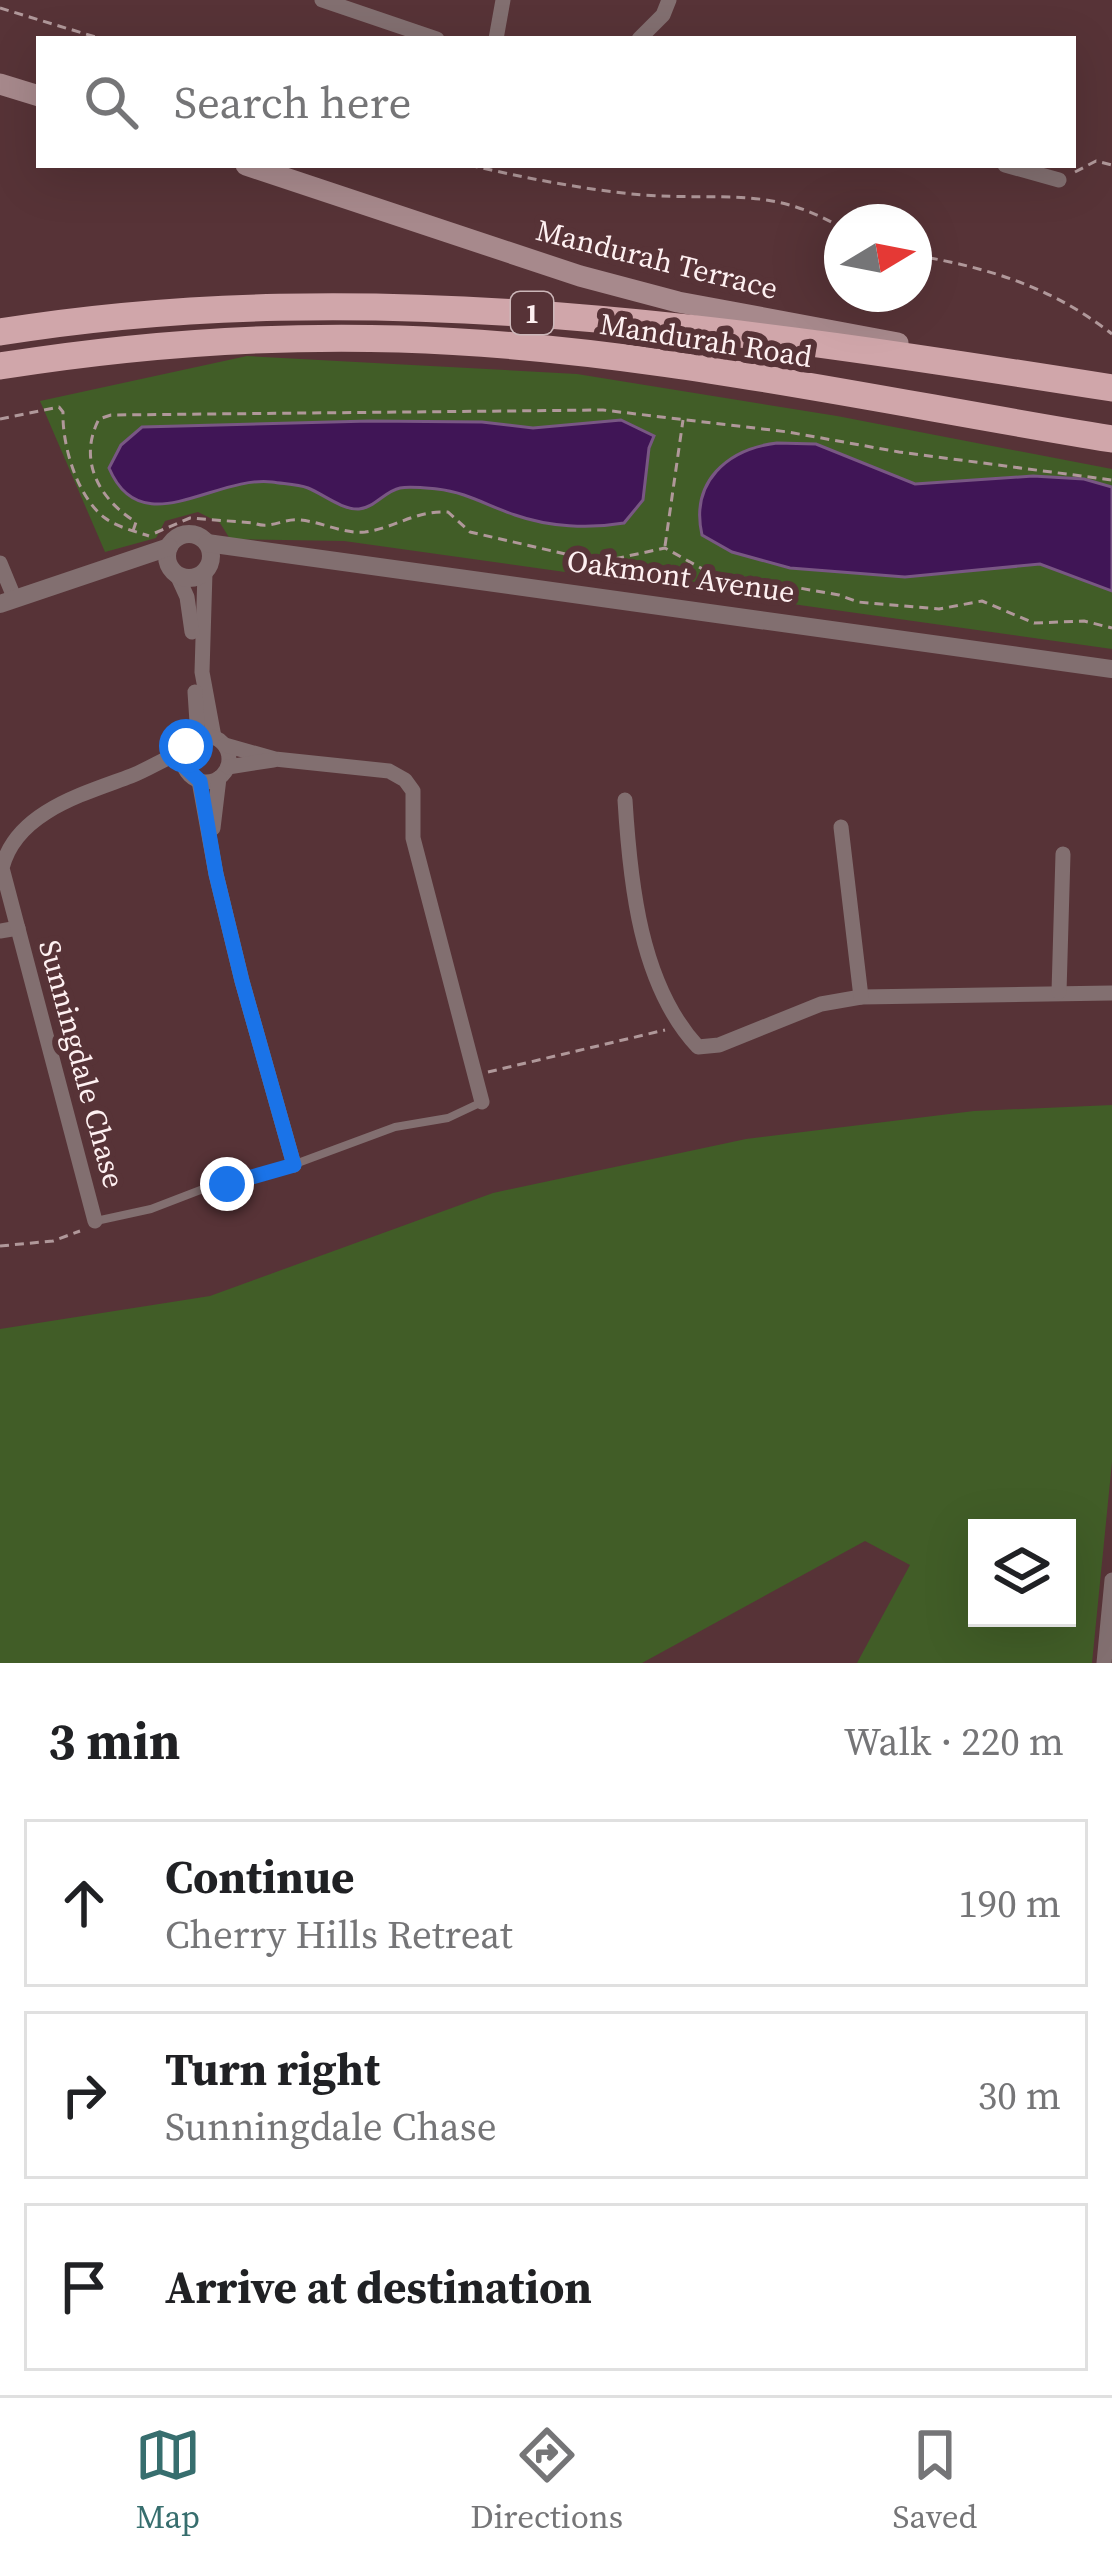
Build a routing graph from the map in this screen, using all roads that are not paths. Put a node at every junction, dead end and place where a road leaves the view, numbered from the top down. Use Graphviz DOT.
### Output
graph roads {
  1 [pos="322,0"];
  2 [pos="503,0"];
  3 [pos="669,0"];
  4 [pos="428,36"];
  5 [pos="497,36"];
  6 [pos="645,36"];
  7 [pos="0,83"];
  8 [pos="36,96"];
  9 [pos="255,168"];
  10 [pos="1016,168"];
  11 [pos="1059,180"];
  12 [pos="0,332"];
  13 [pos="0,366"];
  14 [pos="1062,380"];
  15 [pos="1112,388"];
  16 [pos="1112,439"];
  17 [pos="206,543"];
  18 [pos="169,547"];
  19 [pos="240,548"];
  20 [pos="0,563"];
  21 [pos="114,566"];
  22 [pos="207,568"];
  23 [pos="174,572"];
  24 [pos="7,600"];
  25 [pos="1112,669"];
  26 [pos="212,739"];
  27 [pos="184,751"];
  28 [pos="275,760"];
  29 [pos="223,772"];
  30 [pos="134,775"];
  31 [pos="193,775"];
  32 [pos="625,800"];
  33 [pos="841,827"];
  34 [pos="212,843"];
  35 [pos="1063,854"];
  36 [pos="18,928"];
  37 [pos="0,932"];
  38 [pos="1058,992"];
  39 [pos="1112,993"];
  40 [pos="862,997"];
  41 [pos="482,1102"];
  42 [pos="294,1165"];
  43 [pos="95,1221"];
  44 [pos="1112,1580"];
  45 [pos="1104,1663"];
  1 -- 4 [label="street"];
  2 -- 5 [label="street"];
  3 -- 6 [label="street"];
  7 -- 8 [label="main road"];
  9 -- 14 [label="main road, Mandurah Terrace"];
  10 -- 11 [label="street"];
  12 -- 14 [label="highway, Mandurah Road / 1"];
  13 -- 16 [label="highway, Mandurah Road / 1"];
  14 -- 15 [label="highway, Mandurah Road / 1"];
  17 -- 18 [label="street"];
  17 -- 19 [label="street, Oakmont Avenue"];
  17 -- 22 [label="street"];
  18 -- 21 [label="street"];
  18 -- 23 [label="street"];
  19 -- 22 [label="street"];
  19 -- 25 [label="street, Oakmont Avenue"];
  20 -- 24 [label="street"];
  21 -- 23 [label="street"];
  21 -- 24 [label="street"];
  22 -- 23 [label="street"];
  22 -- 26 [label="street"];
  23 -- 26 [label="street"];
  26 -- 27 [label="street, Sunningdale Chase"];
  26 -- 28 [label="street, Sunningdale Chase"];
  26 -- 29 [label="street"];
  27 -- 30 [label="street, Sunningdale Chase"];
  27 -- 31 [label="street"];
  28 -- 29 [label="street, Sunningdale Chase"];
  28 -- 41 [label="street, Sunningdale Chase"];
  29 -- 31 [label="street, Sunningdale Chase"];
  29 -- 34 [label="street"];
  30 -- 31 [label="street, Sunningdale Chase"];
  30 -- 36 [label="street, Sunningdale Chase"];
  31 -- 34 [label="street"];
  32 -- 40 [label="street"];
  33 -- 40 [label="street"];
  34 -- 42 [label="street"];
  35 -- 38 [label="street"];
  36 -- 37 [label="street"];
  36 -- 43 [label="street, Sunningdale Chase"];
  38 -- 39 [label="street"];
  38 -- 40 [label="street"];
  41 -- 42 [label="lane, Sunningdale Chase"];
  42 -- 43 [label="lane, Sunningdale Chase"];
  44 -- 45 [label="street"];
}
